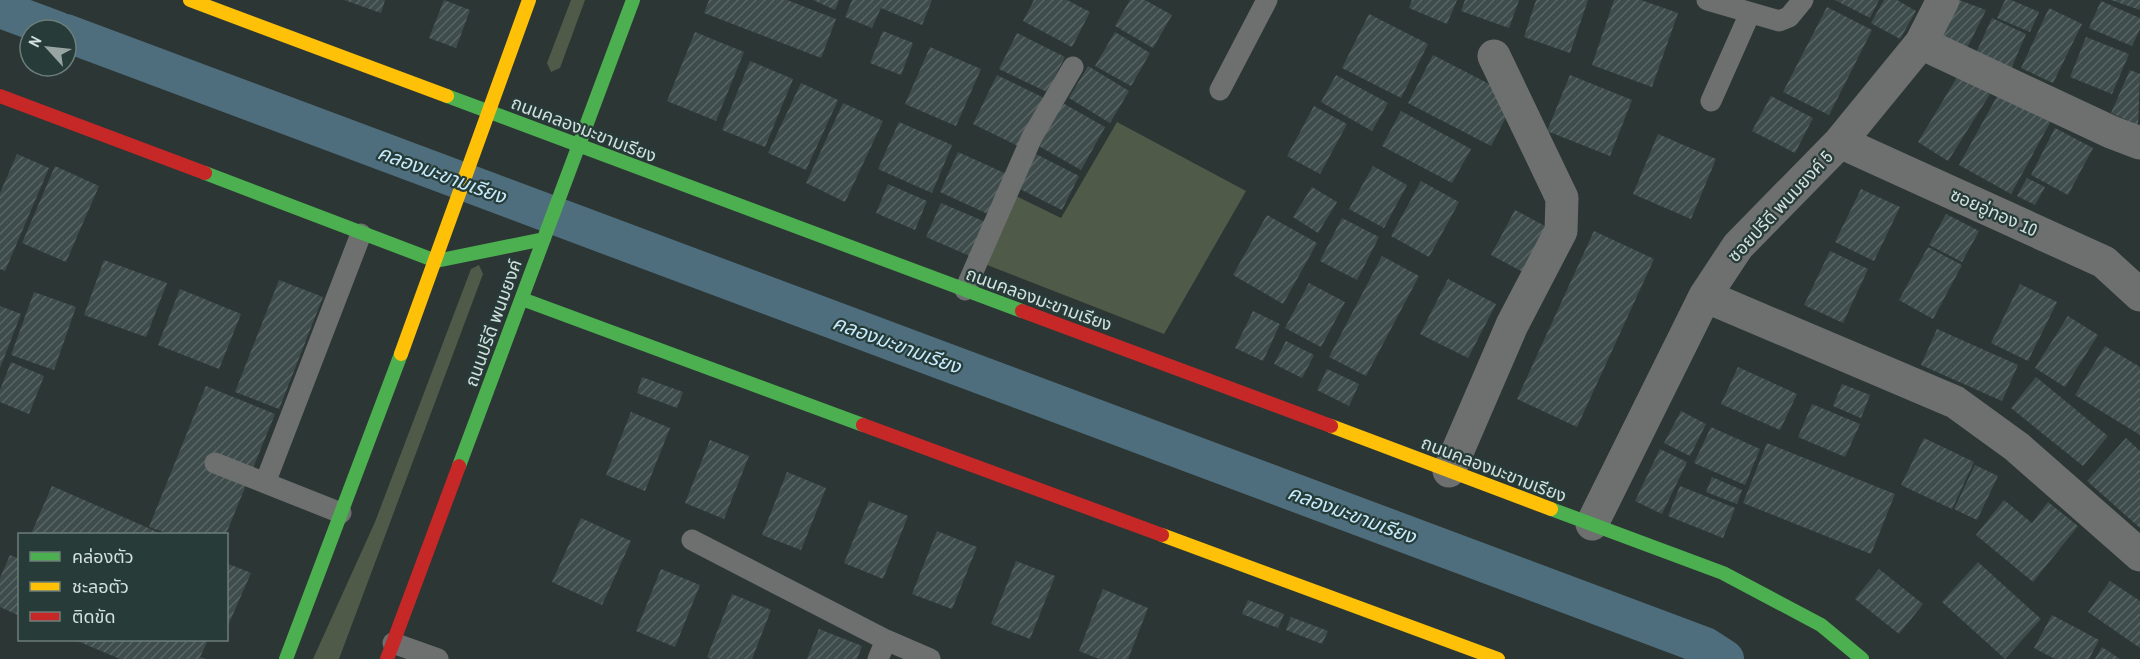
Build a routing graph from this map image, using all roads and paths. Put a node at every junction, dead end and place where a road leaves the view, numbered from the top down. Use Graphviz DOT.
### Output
graph roads {
  1 [pos="190,0"];
  2 [pos="529,0"];
  3 [pos="633,0"];
  4 [pos="1267,0"];
  5 [pos="1707,0"];
  6 [pos="1803,0"];
  7 [pos="1943,0"];
  8 [pos="1750,13"];
  9 [pos="1921,43"];
  10 [pos="1494,56"];
  11 [pos="1073,67"];
  12 [pos="1220,90"];
  13 [pos="0,96"];
  14 [pos="1712,101"];
  15 [pos="488,112"];
  16 [pos="1840,142"];
  17 [pos="2140,143"];
  18 [pos="579,146"];
  19 [pos="361,234"];
  20 [pos="544,239"];
  21 [pos="436,261"];
  22 [pos="965,290"];
  23 [pos="2140,295"];
  24 [pos="1705,296"];
  25 [pos="522,299"];
  26 [pos="214,462"];
  27 [pos="1449,471"];
  28 [pos="265,483"];
  29 [pos="341,513"];
  30 [pos="1592,524"];
  31 [pos="692,540"];
  32 [pos="2140,555"];
  33 [pos="882,650"];
  34 [pos="390,651"];
  35 [pos="286,659"];
  36 [pos="438,659"];
  37 [pos="930,659"];
  38 [pos="1498,659"];
  39 [pos="1862,659"];
  1 -- 15 [label="street, ถนนคลองมะขามเรียง"];
  2 -- 15 [label="street"];
  3 -- 18 [label="street, ถนนปรีดี พนมยงค์"];
  4 -- 12 [label="lane"];
  5 -- 8 [label="lane"];
  6 -- 8 [label="lane"];
  7 -- 9 [label="street, ซอยปรีดี พนมยงค์ 5"];
  8 -- 14 [label="lane"];
  9 -- 16 [label="street, ซอยปรีดี พนมยงค์ 5"];
  9 -- 17 [label="street"];
  10 -- 27 [label="street"];
  11 -- 22 [label="lane"];
  13 -- 19 [label="street"];
  15 -- 18 [label="street, ถนนคลองมะขามเรียง"];
  15 -- 21 [label="street"];
  16 -- 23 [label="street, ซอยอู่ทอง 10"];
  16 -- 24 [label="street, ซอยปรีดี พนมยงค์ 5"];
  18 -- 20 [label="street, ถนนปรีดี พนมยงค์"];
  18 -- 22 [label="street, ถนนคลองมะขามเรียง"];
  19 -- 21 [label="street"];
  19 -- 28 [label="lane"];
  20 -- 21 [label="street"];
  20 -- 25 [label="street, ถนนปรีดี พนมยงค์"];
  21 -- 29 [label="street"];
  22 -- 27 [label="street, ถนนคลองมะขามเรียง"];
  24 -- 30 [label="street, ซอยปรีดี พนมยงค์ 5"];
  24 -- 32 [label="street"];
  25 -- 34 [label="street, ถนนปรีดี พนมยงค์"];
  25 -- 38 [label="street"];
  26 -- 28 [label="lane"];
  27 -- 30 [label="street, ถนนคลองมะขามเรียง"];
  28 -- 29 [label="lane"];
  29 -- 35 [label="street"];
  30 -- 39 [label="street, ถนนคลองมะขามเรียง"];
  31 -- 33 [label="lane"];
  33 -- 37 [label="lane"];
  34 -- 36 [label="lane"];
}
